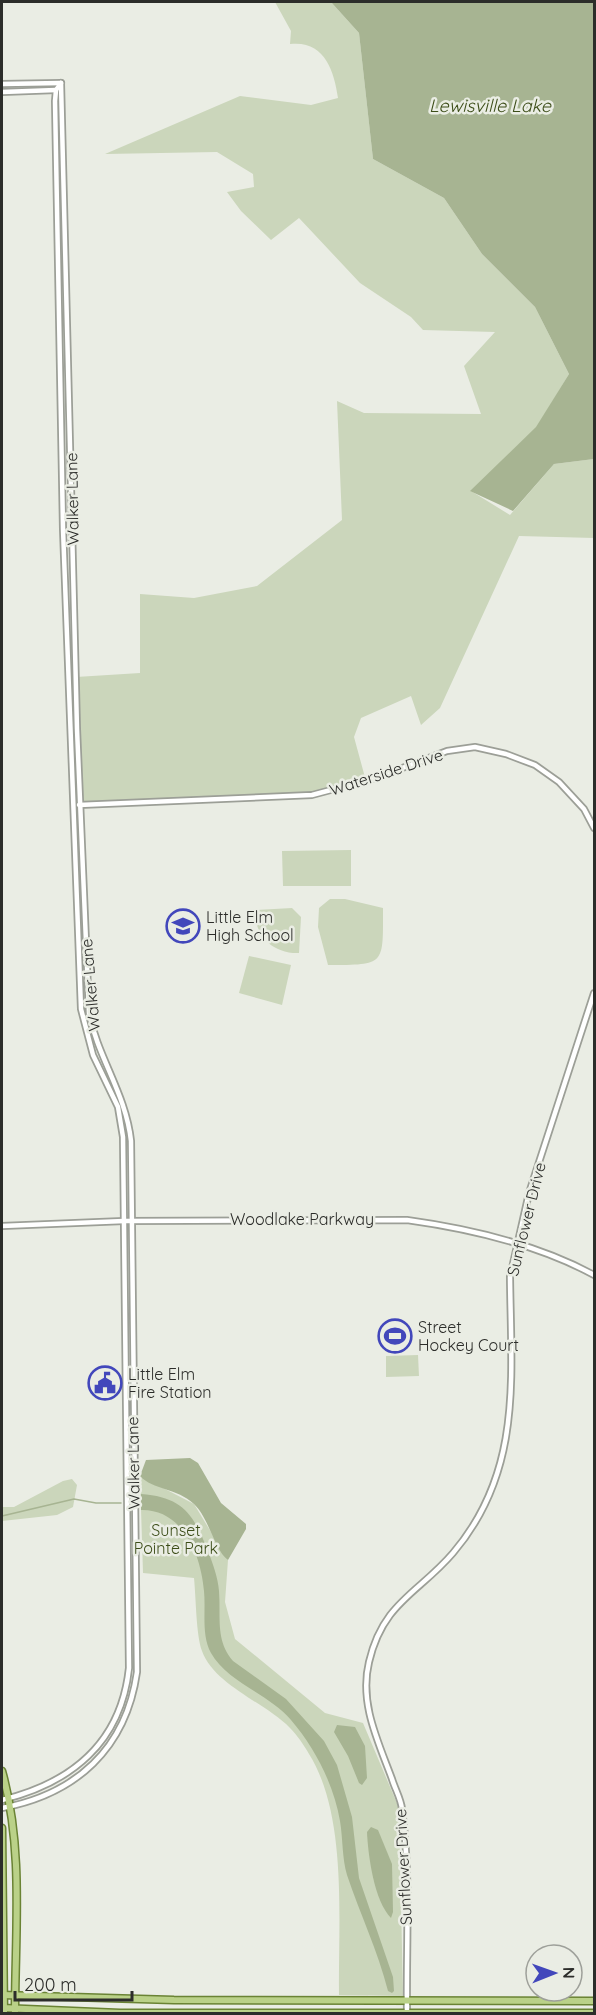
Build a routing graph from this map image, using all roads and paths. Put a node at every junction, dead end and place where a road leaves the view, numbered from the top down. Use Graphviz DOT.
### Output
graph roads {
  1 [pos="61,83"];
  2 [pos="2,84"];
  3 [pos="56,90"];
  4 [pos="46,91"];
  5 [pos="2,92"];
  6 [pos="55,101"];
  7 [pos="63,239"];
  8 [pos="67,270"];
  9 [pos="59,307"];
  10 [pos="63,347"];
  11 [pos="61,378"];
  12 [pos="71,452"];
  13 [pos="69,530"];
  14 [pos="73,566"];
  15 [pos="66,610"];
  16 [pos="76,677"];
  17 [pos="70,729"];
  18 [pos="77,729"];
  19 [pos="77,805"];
  20 [pos="594,828"];
  21 [pos="594,993"];
  22 [pos="124,1221"];
  23 [pos="132,1221"];
  24 [pos="2,1226"];
  25 [pos="518,1244"];
  26 [pos="594,1275"];
  27 [pos="2,1771"];
  28 [pos="9,1798"];
  29 [pos="2,1800"];
  30 [pos="11,1806"];
  31 [pos="2,1808"];
  32 [pos="2,1828"];
  33 [pos="4,1897"];
  34 [pos="16,1898"];
  35 [pos="3,1995"];
  36 [pos="15,1995"];
  37 [pos="174,2000"];
  38 [pos="407,2001"];
  39 [pos="594,2001"];
  40 [pos="3,2010"];
  41 [pos="15,2011"];
  42 [pos="175,2013"];
  43 [pos="378,2013"];
  44 [pos="391,2013"];
  45 [pos="407,2013"];
  46 [pos="594,2013"];
  1 -- 2 [label="street"];
  1 -- 3 [label="street"];
  1 -- 8 [label="street, Walker Lane"];
  3 -- 4 [label="street"];
  3 -- 6 [label="street, Walker Lane"];
  4 -- 5 [label="street"];
  4 -- 6 [label="street"];
  6 -- 9 [label="street, Walker Lane"];
  7 -- 8 [label="street"];
  8 -- 12 [label="street, Walker Lane"];
  9 -- 10 [label="street"];
  9 -- 11 [label="street, Walker Lane"];
  11 -- 12 [label="street"];
  11 -- 15 [label="street, Walker Lane"];
  12 -- 14 [label="street, Walker Lane"];
  13 -- 14 [label="street"];
  14 -- 16 [label="street, Walker Lane"];
  15 -- 16 [label="street"];
  15 -- 17 [label="street, Walker Lane"];
  16 -- 18 [label="street, Walker Lane"];
  17 -- 18 [label="street"];
  17 -- 19 [label="street, Walker Lane"];
  18 -- 19 [label="street, Walker Lane"];
  19 -- 20 [label="street, Waterside Drive"];
  19 -- 22 [label="street, Walker Lane"];
  19 -- 23 [label="street, Walker Lane"];
  21 -- 25 [label="street, Sunflower Drive"];
  22 -- 23 [label="street, Woodlake Parkway"];
  22 -- 24 [label="street, Woodlake Parkway"];
  22 -- 28 [label="street, Walker Lane"];
  23 -- 25 [label="street, Woodlake Parkway"];
  23 -- 30 [label="street, Walker Lane"];
  25 -- 26 [label="street, Woodlake Parkway"];
  25 -- 38 [label="street, Sunflower Drive"];
  27 -- 28 [label="main road"];
  28 -- 29 [label="street, Walker Lane"];
  28 -- 30 [label="main road"];
  30 -- 31 [label="street, Walker Lane"];
  30 -- 34 [label="main road"];
  32 -- 33 [label="main road"];
  33 -- 34 [label="main road"];
  33 -- 35 [label="main road"];
  34 -- 36 [label="main road"];
  35 -- 36 [label="main road"];
  35 -- 40 [label="main road"];
  36 -- 37 [label="main road"];
  36 -- 41 [label="main road"];
  37 -- 38 [label="main road"];
  37 -- 42 [label="main road"];
  38 -- 39 [label="main road"];
  38 -- 45 [label="street, Sunflower Drive"];
  40 -- 41 [label="main road"];
  41 -- 42 [label="main road"];
  42 -- 43 [label="main road"];
  43 -- 44 [label="main road"];
  44 -- 45 [label="main road"];
  45 -- 46 [label="main road"];
}
